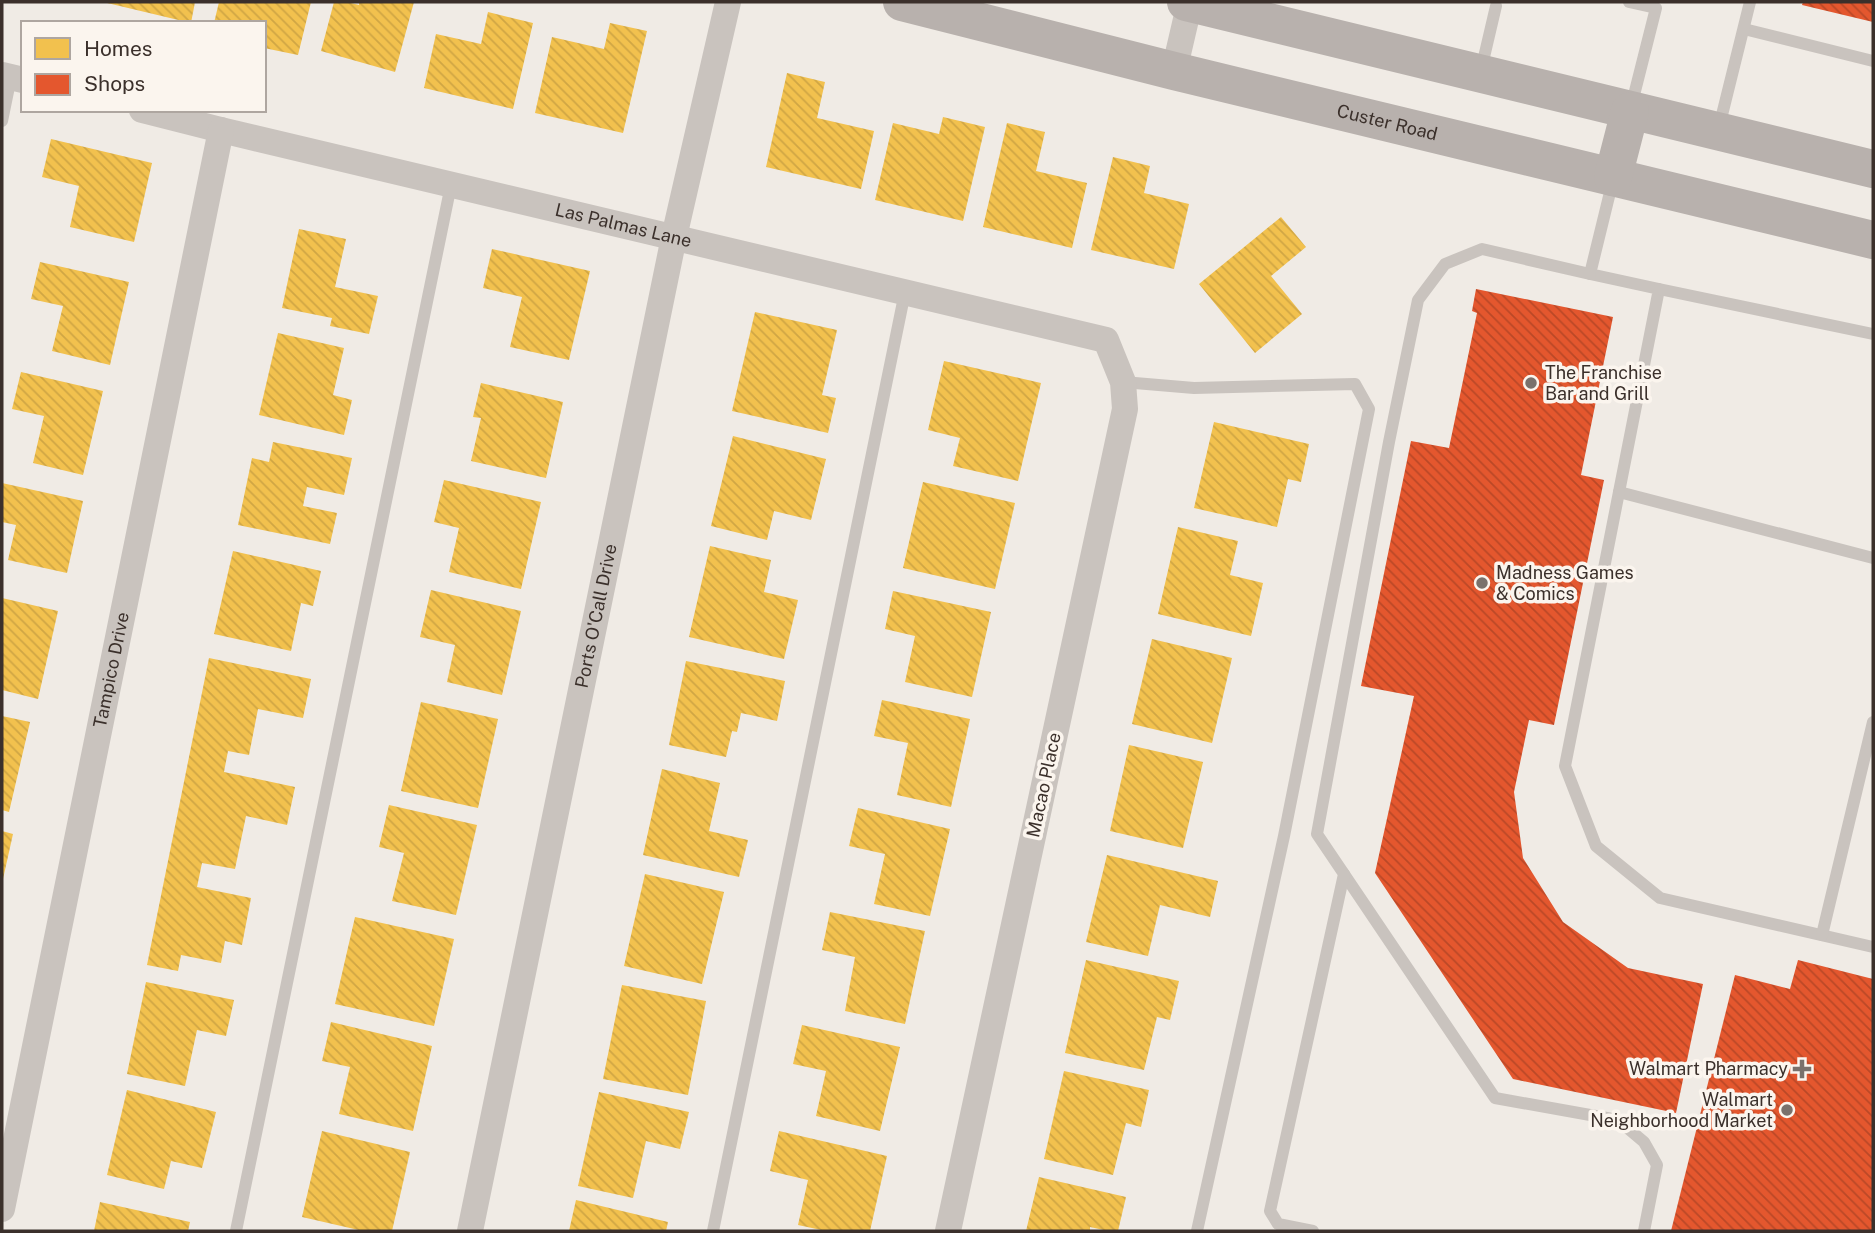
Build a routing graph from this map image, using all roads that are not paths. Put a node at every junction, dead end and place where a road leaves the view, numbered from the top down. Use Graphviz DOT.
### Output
graph roads {
  1 [pos="728,2"];
  2 [pos="902,2"];
  3 [pos="1188,2"];
  4 [pos="1632,2"];
  5 [pos="1750,2"];
  6 [pos="1498,3"];
  7 [pos="1661,5"];
  8 [pos="1744,29"];
  9 [pos="1873,61"];
  10 [pos="1174,71"];
  11 [pos="1480,74"];
  12 [pos="12,77"];
  13 [pos="1630,111"];
  14 [pos="150,112"];
  15 [pos="2,121"];
  16 [pos="221,131"];
  17 [pos="1718,132"];
  18 [pos="1873,169"];
  19 [pos="1613,177"];
  20 [pos="451,185"];
  21 [pos="674,237"];
  22 [pos="1873,240"];
  23 [pos="1590,274"];
  24 [pos="1659,289"];
  25 [pos="905,292"];
  26 [pos="1873,334"];
  27 [pos="1107,340"];
  28 [pos="1123,382"];
  29 [pos="1619,492"];
  30 [pos="1873,558"];
  31 [pos="1873,722"];
  32 [pos="1344,874"];
  33 [pos="1822,935"];
  34 [pos="1873,947"];
  35 [pos="2,1209"];
  36 [pos="236,1231"];
  37 [pos="470,1231"];
  38 [pos="713,1231"];
  39 [pos="947,1231"];
  40 [pos="1197,1231"];
  41 [pos="1312,1231"];
  42 [pos="1644,1231"];
  1 -- 21 [label="street, Ports O'Call Drive"];
  2 -- 10 [label="main road, Custer Road"];
  3 -- 10 [label="street"];
  3 -- 11 [label="main road"];
  4 -- 7 [label="lane"];
  5 -- 8 [label="lane"];
  6 -- 11 [label="lane"];
  7 -- 13 [label="lane"];
  8 -- 9 [label="lane"];
  8 -- 17 [label="lane"];
  10 -- 19 [label="main road, Custer Road"];
  11 -- 13 [label="main road"];
  12 -- 15 [label="lane"];
  13 -- 17 [label="main road"];
  13 -- 19 [label="main road"];
  14 -- 16 [label="street, Las Palmas Lane"];
  16 -- 20 [label="street, Las Palmas Lane"];
  16 -- 35 [label="street, Tampico Drive"];
  17 -- 18 [label="main road"];
  19 -- 22 [label="main road, Custer Road"];
  19 -- 23 [label="lane"];
  20 -- 21 [label="street, Las Palmas Lane"];
  20 -- 36 [label="lane"];
  21 -- 25 [label="street, Las Palmas Lane"];
  21 -- 37 [label="street, Ports O'Call Drive"];
  23 -- 24 [label="lane"];
  23 -- 32 [label="lane"];
  24 -- 26 [label="lane"];
  24 -- 29 [label="lane"];
  25 -- 27 [label="street, Las Palmas Lane"];
  25 -- 38 [label="lane"];
  27 -- 28 [label="street, Macao Place"];
  28 -- 39 [label="street, Macao Place"];
  28 -- 40 [label="lane"];
  29 -- 30 [label="lane"];
  29 -- 33 [label="lane"];
  31 -- 33 [label="lane"];
  32 -- 41 [label="lane"];
  32 -- 42 [label="lane"];
  33 -- 34 [label="lane"];
}
